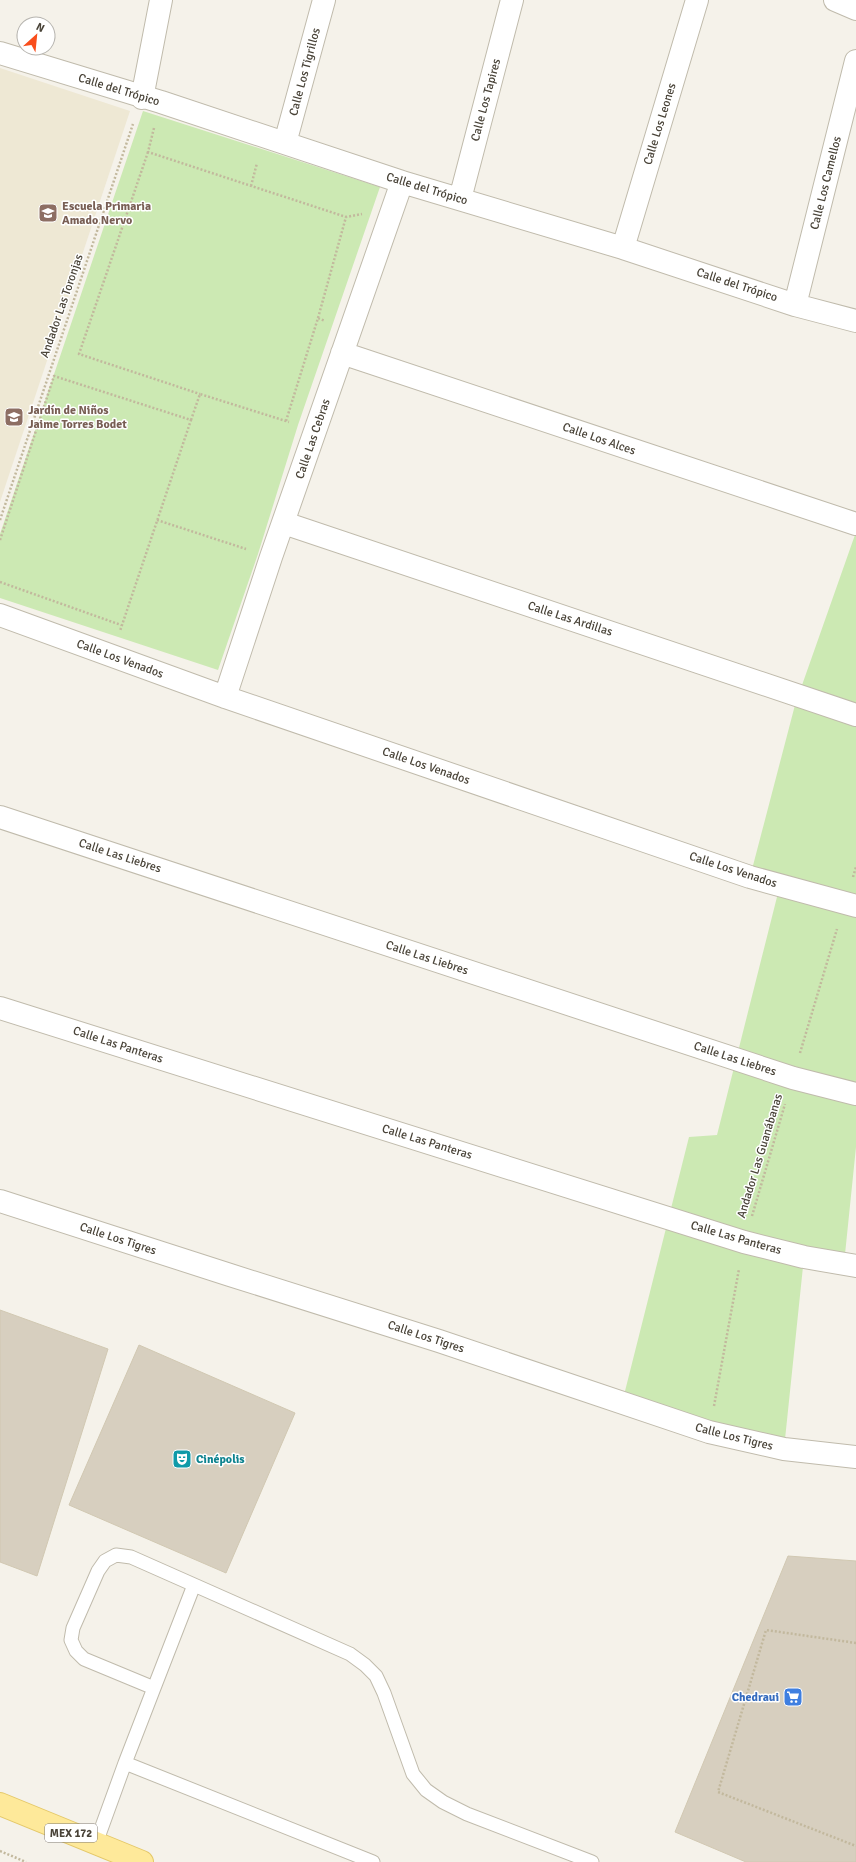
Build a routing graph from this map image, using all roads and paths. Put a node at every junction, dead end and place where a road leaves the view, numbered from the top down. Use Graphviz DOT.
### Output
graph roads {
  1 [pos="161,0"];
  2 [pos="324,0"];
  3 [pos="512,0"];
  4 [pos="697,0"];
  5 [pos="835,0"];
  6 [pos="856,9"];
  7 [pos="0,53"];
  8 [pos="856,61"];
  9 [pos="151,100"];
  10 [pos="286,143"];
  11 [pos="148,152"];
  12 [pos="402,182"];
  13 [pos="460,199"];
  14 [pos="394,208"];
  15 [pos="346,217"];
  16 [pos="623,248"];
  17 [pos="795,305"];
  18 [pos="318,318"];
  19 [pos="856,321"];
  20 [pos="342,353"];
  21 [pos="200,394"];
  22 [pos="191,420"];
  23 [pos="316,431"];
  24 [pos="0,520"];
  25 [pos="157,520"];
  26 [pos="284,523"];
  27 [pos="856,524"];
  28 [pos="0,540"];
  29 [pos="271,557"];
  30 [pos="0,582"];
  31 [pos="0,615"];
  32 [pos="225,696"];
  33 [pos="856,714"];
  34 [pos="0,817"];
  35 [pos="856,867"];
  36 [pos="850,905"];
  37 [pos="0,1008"];
  38 [pos="793,1078"];
  39 [pos="856,1094"];
  40 [pos="0,1201"];
  41 [pos="744,1242"];
  42 [pos="856,1266"];
  43 [pos="709,1432"];
  44 [pos="856,1457"];
  45 [pos="194,1585"];
  46 [pos="856,1643"];
  47 [pos="154,1688"];
  48 [pos="125,1763"];
  49 [pos="0,1804"];
  50 [pos="856,1846"];
  51 [pos="0,1851"];
  52 [pos="97,1852"];
  53 [pos="26,1862"];
  54 [pos="142,1862"];
  55 [pos="373,1862"];
  56 [pos="592,1862"];
  1 -- 9 [label="street"];
  2 -- 10 [label="street, Calle Los Tigrillos"];
  3 -- 13 [label="street, Calle Los Tapires"];
  4 -- 16 [label="street, Calle Los Leones"];
  5 -- 6 [label="street"];
  7 -- 9 [label="street, Calle del Trópico"];
  8 -- 17 [label="street, Calle Los Camellos"];
  9 -- 10 [label="street, Calle del Trópico"];
  9 -- 11 [label="path"];
  9 -- 24 [label="path, Andador Las Toronjas"];
  10 -- 12 [label="street, Calle del Trópico"];
  11 -- 15 [label="path"];
  11 -- 21 [label="path"];
  12 -- 13 [label="street, Calle del Trópico"];
  12 -- 14 [label="street, Calle Las Cebras"];
  13 -- 16 [label="street, Calle del Trópico"];
  14 -- 15 [label="path"];
  14 -- 20 [label="street, Calle Las Cebras"];
  15 -- 18 [label="path"];
  16 -- 17 [label="street, Calle del Trópico"];
  17 -- 19 [label="street, Calle del Trópico"];
  20 -- 23 [label="street, Calle Las Cebras"];
  20 -- 27 [label="street, Calle Los Alces"];
  21 -- 22 [label="path"];
  21 -- 23 [label="path"];
  22 -- 25 [label="path"];
  22 -- 28 [label="path"];
  23 -- 26 [label="street, Calle Las Cebras"];
  25 -- 29 [label="path"];
  25 -- 30 [label="path"];
  26 -- 29 [label="street, Calle Las Cebras"];
  26 -- 33 [label="street, Calle Las Ardillas"];
  29 -- 32 [label="street, Calle Las Cebras"];
  31 -- 32 [label="street, Calle Los Venados"];
  32 -- 36 [label="street, Calle Los Venados"];
  34 -- 38 [label="street, Calle Las Liebres"];
  35 -- 36 [label="path, Andador Las Guanábanas"];
  36 -- 38 [label="path, Andador Las Guanábanas"];
  37 -- 41 [label="street, Calle Las Panteras"];
  38 -- 39 [label="street, Calle Las Liebres"];
  38 -- 41 [label="path, Andador Las Guanábanas"];
  40 -- 43 [label="street, Calle Los Tigres"];
  41 -- 42 [label="street, Calle Las Panteras"];
  41 -- 43 [label="path, Andador Las Guanábanas"];
  43 -- 44 [label="street, Calle Los Tigres"];
  45 -- 47 [label="lane"];
  45 -- 47 [label="lane"];
  45 -- 56 [label="lane"];
  46 -- 50 [label="path"];
  47 -- 48 [label="lane"];
  48 -- 52 [label="lane"];
  48 -- 55 [label="lane"];
  49 -- 52 [label="main road, MEX 172"];
  51 -- 53 [label="path"];
  52 -- 54 [label="main road, MEX 172"];
}
